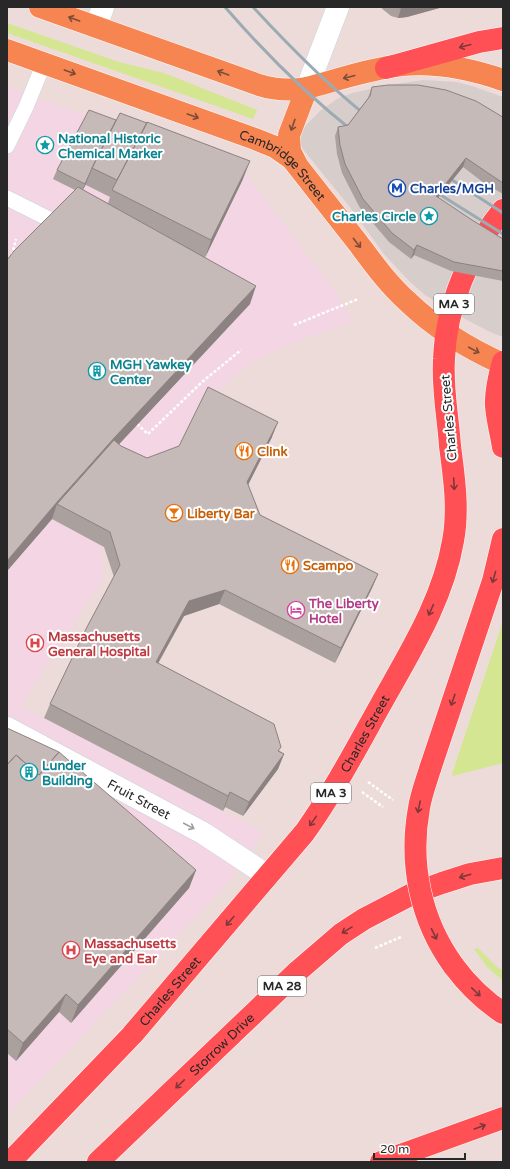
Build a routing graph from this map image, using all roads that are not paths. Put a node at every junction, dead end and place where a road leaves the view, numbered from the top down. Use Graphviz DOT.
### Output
graph roads {
  1 [pos="40,7"];
  2 [pos="103,7"];
  3 [pos="338,7"];
  4 [pos="96,27"];
  5 [pos="503,38"];
  6 [pos="7,50"];
  7 [pos="44,62"];
  8 [pos="386,68"];
  9 [pos="503,80"];
  10 [pos="307,88"];
  11 [pos="7,146"];
  12 [pos="299,168"];
  13 [pos="7,198"];
  14 [pos="503,210"];
  15 [pos="51,220"];
  16 [pos="447,334"];
  17 [pos="503,363"];
  18 [pos="503,447"];
  19 [pos="503,539"];
  20 [pos="7,728"];
  21 [pos="503,868"];
  22 [pos="268,876"];
  23 [pos="503,1013"];
  24 [pos="503,1118"];
  25 [pos="10,1162"];
  26 [pos="98,1162"];
  27 [pos="381,1162"];
  4 -- 1 [label="main road, one-way"];
  2 -- 4 [label="street"];
  3 -- 10 [label="street"];
  10 -- 4 [label="main road, one-way"];
  5 -- 8 [label="highway, one-way"];
  6 -- 7 [label="main road, Cambridge Street"];
  7 -- 11 [label="lane"];
  7 -- 12 [label="main road, Cambridge Street, one-way"];
  8 -- 9 [label="main road"];
  8 -- 10 [label="main road, one-way"];
  10 -- 12 [label="main road, one-way"];
  12 -- 16 [label="main road, Cambridge Street, one-way"];
  13 -- 15 [label="lane"];
  14 -- 16 [label="highway, Charles Street / MA 3"];
  16 -- 17 [label="main road, Cambridge Street, one-way"];
  16 -- 22 [label="highway, Charles Street / MA 3, one-way"];
  17 -- 18 [label="highway"];
  19 -- 23 [label="highway, one-way, bridge"];
  20 -- 22 [label="street, Fruit Street, one-way"];
  21 -- 26 [label="highway, Storrow Drive / MA 28, one-way"];
  22 -- 25 [label="highway, Charles Street / MA 3, one-way"];
  27 -- 24 [label="highway, one-way"];
}
